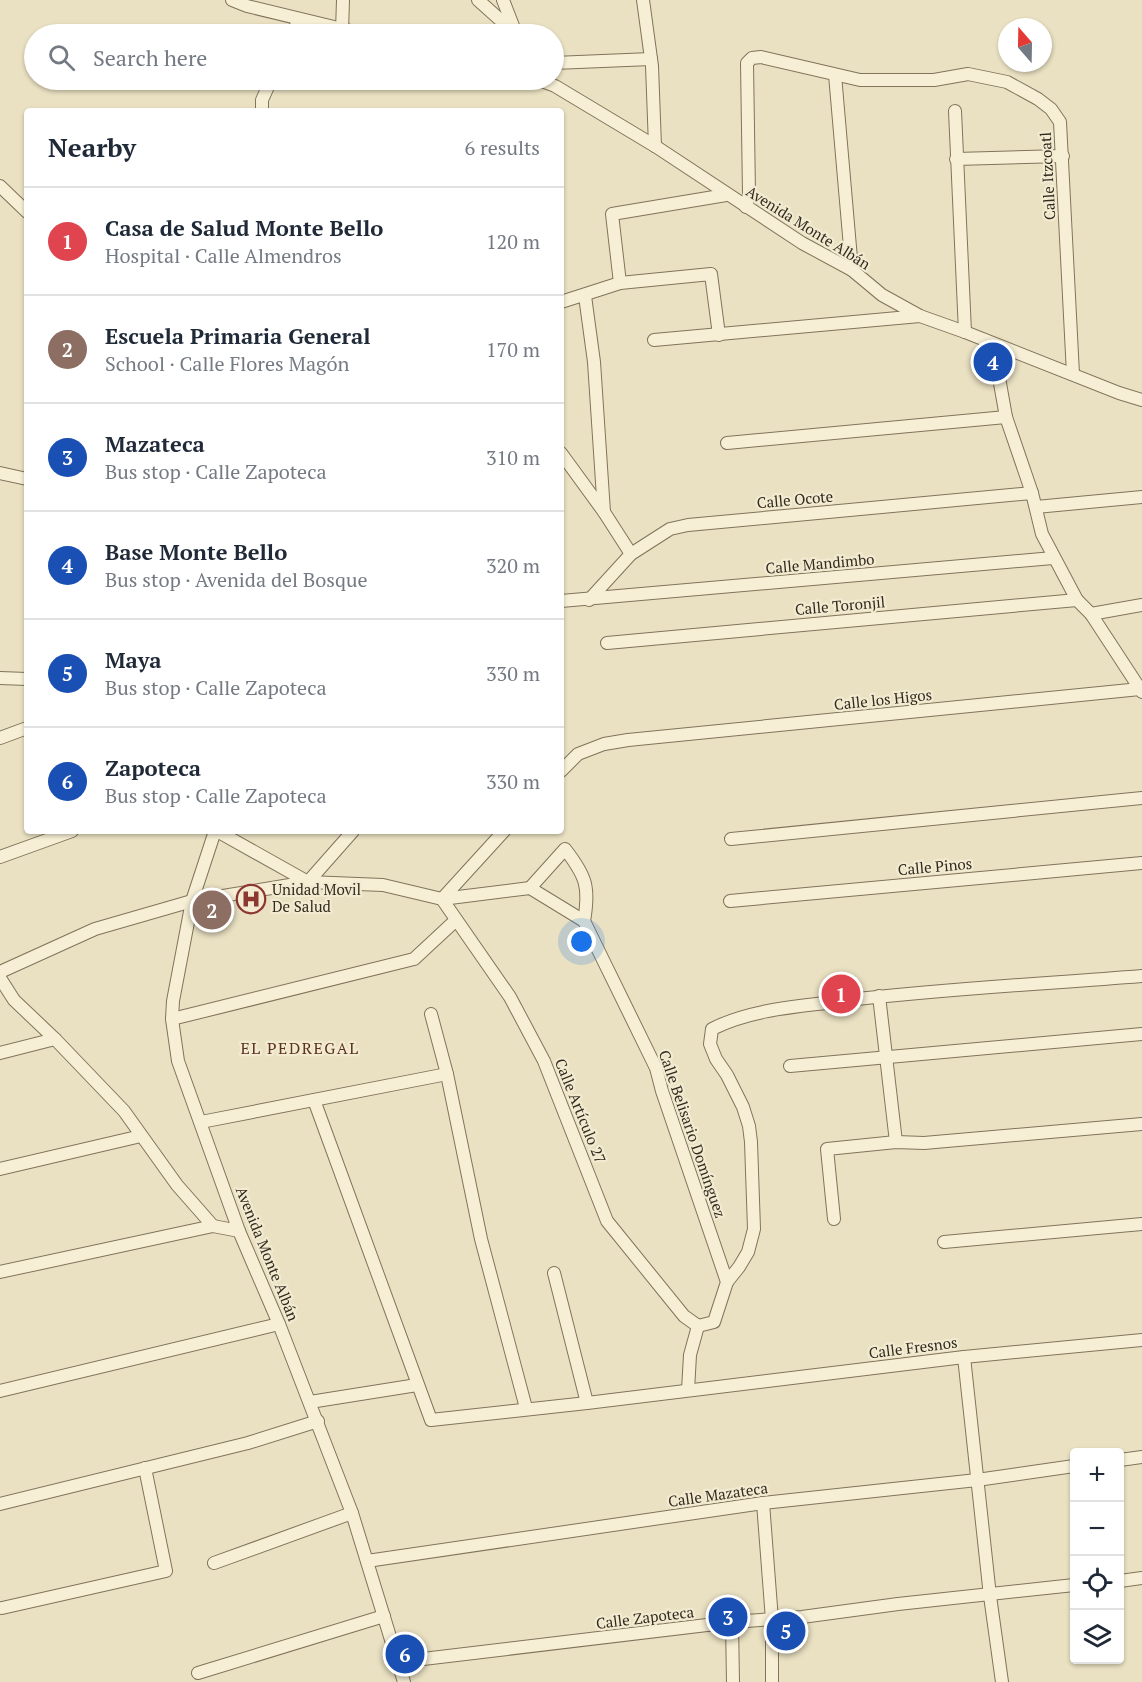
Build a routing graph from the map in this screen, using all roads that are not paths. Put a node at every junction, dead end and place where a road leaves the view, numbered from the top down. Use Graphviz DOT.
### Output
graph roads {
  1 [pos="232,0"];
  2 [pos="343,0"];
  3 [pos="478,0"];
  4 [pos="502,0"];
  5 [pos="643,0"];
  6 [pos="298,19"];
  7 [pos="296,24"];
  8 [pos="316,24"];
  9 [pos="342,24"];
  10 [pos="505,24"];
  11 [pos="512,24"];
  12 [pos="564,63"];
  13 [pos="651,63"];
  14 [pos="835,75"];
  15 [pos="266,90"];
  16 [pos="562,90"];
  17 [pos="262,108"];
  18 [pos="955,111"];
  19 [pos="655,146"];
  20 [pos="1063,156"];
  21 [pos="956,159"];
  22 [pos="1,190"];
  23 [pos="726,195"];
  24 [pos="746,207"];
  25 [pos="24,209"];
  26 [pos="852,270"];
  27 [pos="620,283"];
  28 [pos="585,296"];
  29 [pos="564,301"];
  30 [pos="920,316"];
  31 [pos="965,332"];
  32 [pos="719,335"];
  33 [pos="654,340"];
  34 [pos="993,344"];
  35 [pos="1073,374"];
  36 [pos="1142,400"];
  37 [pos="1006,417"];
  38 [pos="727,443"];
  39 [pos="564,457"];
  40 [pos="0,473"];
  41 [pos="24,478"];
  42 [pos="1032,493"];
  43 [pos="1142,497"];
  44 [pos="1036,507"];
  45 [pos="604,512"];
  46 [pos="631,554"];
  47 [pos="1053,558"];
  48 [pos="589,600"];
  49 [pos="1077,600"];
  50 [pos="564,601"];
  51 [pos="1142,606"];
  52 [pos="1091,615"];
  53 [pos="607,643"];
  54 [pos="0,678"];
  55 [pos="24,679"];
  56 [pos="1141,691"];
  57 [pos="24,729"];
  58 [pos="0,738"];
  59 [pos="564,768"];
  60 [pos="1142,798"];
  61 [pos="64,834"];
  62 [pos="215,834"];
  63 [pos="221,834"];
  64 [pos="350,834"];
  65 [pos="501,834"];
  66 [pos="731,839"];
  67 [pos="0,857"];
  68 [pos="1142,863"];
  69 [pos="308,882"];
  70 [pos="530,888"];
  71 [pos="442,899"];
  72 [pos="192,901"];
  73 [pos="730,901"];
  74 [pos="456,920"];
  75 [pos="584,921"];
  76 [pos="0,972"];
  77 [pos="1142,976"];
  78 [pos="0,978"];
  79 [pos="879,996"];
  80 [pos="431,1014"];
  81 [pos="172,1019"];
  82 [pos="1142,1034"];
  83 [pos="55,1039"];
  84 [pos="0,1053"];
  85 [pos="885,1059"];
  86 [pos="790,1066"];
  87 [pos="447,1074"];
  88 [pos="314,1100"];
  89 [pos="201,1122"];
  90 [pos="1142,1124"];
  91 [pos="141,1136"];
  92 [pos="896,1142"];
  93 [pos="0,1168"];
  94 [pos="834,1219"];
  95 [pos="1142,1224"];
  96 [pos="213,1226"];
  97 [pos="239,1231"];
  98 [pos="944,1242"];
  99 [pos="0,1272"];
  100 [pos="554,1274"];
  101 [pos="727,1282"];
  102 [pos="279,1324"];
  103 [pos="698,1326"];
  104 [pos="1142,1341"];
  105 [pos="964,1357"];
  106 [pos="417,1385"];
  107 [pos="0,1390"];
  108 [pos="688,1390"];
  109 [pos="310,1402"];
  110 [pos="587,1403"];
  111 [pos="526,1408"];
  112 [pos="318,1421"];
  113 [pos="1142,1457"];
  114 [pos="1124,1459"];
  115 [pos="1070,1467"];
  116 [pos="145,1468"];
  117 [pos="977,1480"];
  118 [pos="763,1503"];
  119 [pos="0,1504"];
  120 [pos="352,1513"];
  121 [pos="367,1561"];
  122 [pos="214,1563"];
  123 [pos="1142,1578"];
  124 [pos="1124,1580"];
  125 [pos="1070,1586"];
  126 [pos="990,1596"];
  127 [pos="2,1608"];
  128 [pos="384,1616"];
  129 [pos="772,1620"];
  130 [pos="732,1622"];
  131 [pos="398,1662"];
  132 [pos="198,1673"];
  133 [pos="404,1682"];
  134 [pos="733,1682"];
  135 [pos="772,1682"];
  136 [pos="1002,1682"];
  1 -- 6 [label="street"];
  2 -- 9 [label="street"];
  3 -- 10 [label="street"];
  4 -- 11 [label="street"];
  5 -- 13 [label="street"];
  6 -- 7 [label="street"];
  6 -- 8 [label="street"];
  12 -- 13 [label="street"];
  13 -- 19 [label="street"];
  14 -- 20 [label="street, Calle Itzcoatl"];
  14 -- 24 [label="street, Calle Itzcoatl"];
  14 -- 26 [label="street"];
  15 -- 17 [label="street"];
  16 -- 19 [label="street, Avenida Monte Albán"];
  18 -- 21 [label="street"];
  19 -- 23 [label="street, Avenida Monte Albán"];
  20 -- 21 [label="street"];
  20 -- 35 [label="street, Calle Itzcoatl"];
  21 -- 31 [label="street"];
  22 -- 25 [label="street"];
  23 -- 24 [label="street, Avenida Monte Albán"];
  23 -- 27 [label="street"];
  24 -- 26 [label="street, Avenida Monte Albán"];
  26 -- 30 [label="street, Avenida Monte Albán"];
  27 -- 28 [label="street"];
  27 -- 32 [label="street"];
  28 -- 29 [label="street"];
  28 -- 45 [label="street"];
  30 -- 31 [label="street, Avenida Monte Albán"];
  30 -- 32 [label="street"];
  31 -- 34 [label="street, Avenida Monte Albán"];
  32 -- 33 [label="street"];
  34 -- 35 [label="street, Avenida Monte Albán"];
  34 -- 37 [label="street"];
  35 -- 36 [label="street, Avenida Monte Albán"];
  37 -- 38 [label="street"];
  37 -- 42 [label="street"];
  39 -- 45 [label="street"];
  40 -- 41 [label="street"];
  42 -- 44 [label="street"];
  42 -- 46 [label="street, Calle Ocote"];
  43 -- 44 [label="street"];
  44 -- 47 [label="street"];
  45 -- 46 [label="street"];
  46 -- 48 [label="street, Calle Ocote"];
  47 -- 48 [label="street, Calle Mandimbo"];
  47 -- 49 [label="street"];
  48 -- 50 [label="street, Calle Mandimbo"];
  49 -- 52 [label="street"];
  49 -- 53 [label="street, Calle Toronjil"];
  51 -- 52 [label="street"];
  52 -- 56 [label="street"];
  54 -- 55 [label="street"];
  56 -- 59 [label="street, Calle los Higos"];
  57 -- 58 [label="street"];
  60 -- 66 [label="street"];
  61 -- 67 [label="street"];
  62 -- 72 [label="street, Avenida Monte Albán"];
  63 -- 69 [label="street"];
  64 -- 69 [label="street"];
  65 -- 71 [label="street"];
  68 -- 73 [label="street, Calle Pinos"];
  69 -- 71 [label="street"];
  69 -- 72 [label="street"];
  70 -- 71 [label="street"];
  70 -- 75 [label="street"];
  70 -- 75 [label="street"];
  71 -- 74 [label="street, Calle Artículo 27"];
  72 -- 76 [label="street"];
  72 -- 81 [label="street, Avenida Monte Albán"];
  74 -- 81 [label="street"];
  74 -- 103 [label="street, Calle Artículo 27"];
  75 -- 101 [label="street, Calle Belisario Domínguez"];
  77 -- 79 [label="street"];
  78 -- 83 [label="street"];
  79 -- 85 [label="street"];
  79 -- 101 [label="street"];
  80 -- 87 [label="street"];
  81 -- 89 [label="street, Avenida Monte Albán"];
  82 -- 85 [label="street"];
  83 -- 84 [label="street"];
  83 -- 91 [label="street"];
  85 -- 86 [label="street"];
  85 -- 92 [label="street"];
  87 -- 88 [label="street"];
  87 -- 111 [label="street"];
  88 -- 89 [label="street"];
  88 -- 106 [label="street"];
  89 -- 97 [label="street, Avenida Monte Albán"];
  90 -- 92 [label="street"];
  91 -- 93 [label="street"];
  91 -- 96 [label="street"];
  92 -- 94 [label="street"];
  95 -- 98 [label="street"];
  96 -- 97 [label="street"];
  96 -- 99 [label="street"];
  97 -- 102 [label="street, Avenida Monte Albán"];
  100 -- 110 [label="street"];
  101 -- 103 [label="street"];
  102 -- 107 [label="street"];
  102 -- 109 [label="street, Avenida Monte Albán"];
  103 -- 108 [label="street"];
  104 -- 105 [label="street, Calle Fresnos"];
  105 -- 108 [label="street, Calle Fresnos"];
  105 -- 117 [label="street"];
  106 -- 109 [label="street"];
  106 -- 111 [label="street, Calle Fresnos"];
  108 -- 110 [label="street, Calle Fresnos"];
  109 -- 112 [label="street, Avenida Monte Albán"];
  110 -- 111 [label="street, Calle Fresnos"];
  112 -- 116 [label="street"];
  112 -- 120 [label="street, Avenida Monte Albán"];
  113 -- 114 [label="street"];
  115 -- 117 [label="street, Calle Mazateca"];
  116 -- 119 [label="street"];
  116 -- 127 [label="street"];
  117 -- 118 [label="street, Calle Mazateca"];
  117 -- 126 [label="street"];
  118 -- 121 [label="street, Calle Mazateca"];
  118 -- 129 [label="street"];
  120 -- 121 [label="street, Avenida Monte Albán"];
  120 -- 122 [label="street"];
  121 -- 128 [label="street, Avenida Monte Albán"];
  123 -- 124 [label="street"];
  125 -- 126 [label="street, Calle Zapoteca"];
  126 -- 129 [label="street, Calle Zapoteca"];
  126 -- 136 [label="street"];
  128 -- 131 [label="street, Avenida Monte Albán"];
  128 -- 132 [label="street"];
  129 -- 130 [label="street, Calle Zapoteca"];
  129 -- 135 [label="street"];
  130 -- 131 [label="street, Calle Zapoteca"];
  130 -- 134 [label="street"];
  131 -- 133 [label="street, Avenida Monte Albán"];
}
